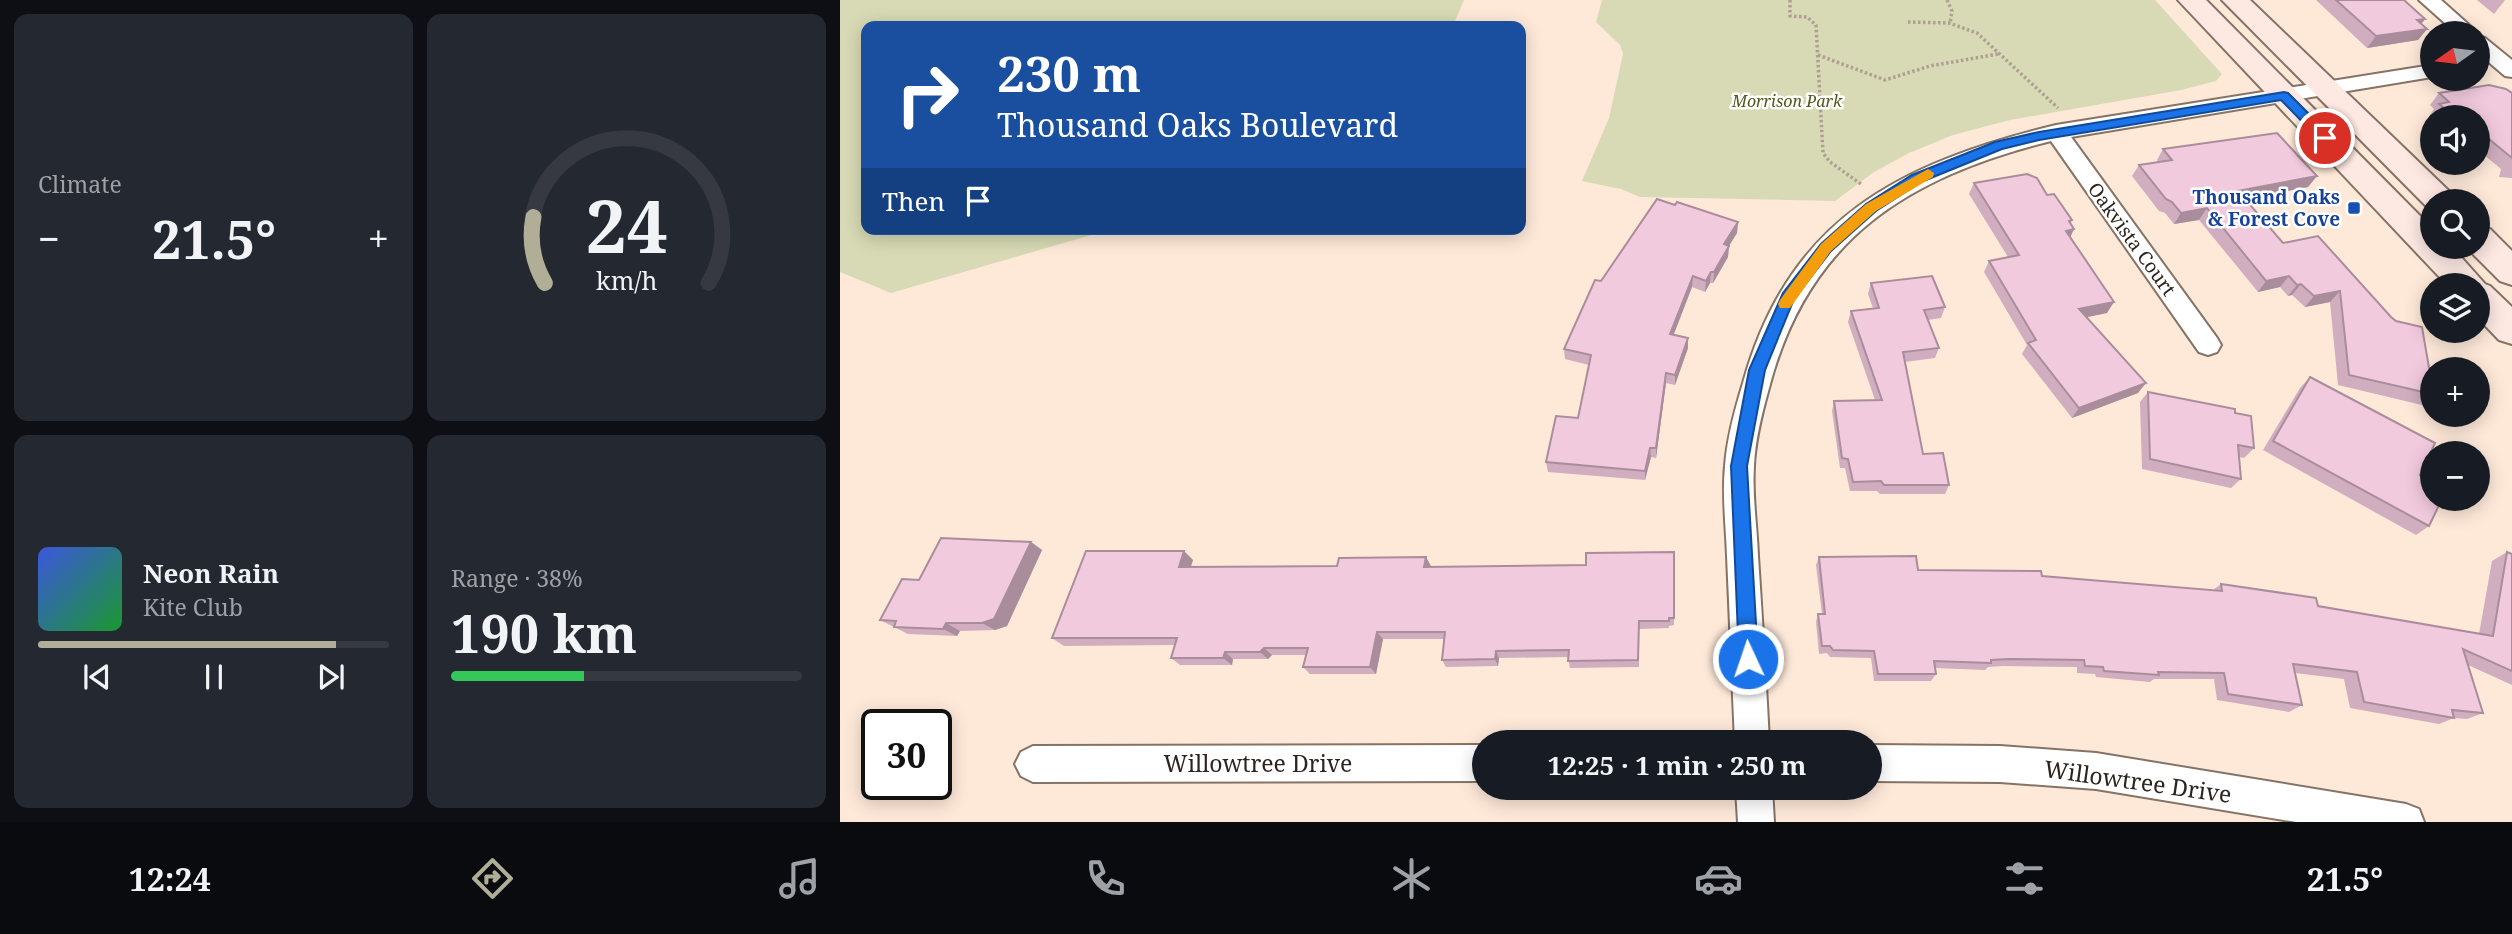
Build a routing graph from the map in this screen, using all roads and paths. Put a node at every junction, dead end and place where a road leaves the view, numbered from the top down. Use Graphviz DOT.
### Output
graph roads {
  1 [pos="1790,0"];
  2 [pos="1947,0"];
  3 [pos="2191,0"];
  4 [pos="2235,0"];
  5 [pos="2429,0"];
  6 [pos="2454,21"];
  7 [pos="1908,22"];
  8 [pos="1950,24"];
  9 [pos="1998,54"];
  10 [pos="1818,55"];
  11 [pos="2420,73"];
  12 [pos="2324,89"];
  13 [pos="2284,96"];
  14 [pos="2060,123"];
  15 [pos="1862,185"];
  16 [pos="2428,189"];
  17 [pos="2490,251"];
  18 [pos="2512,272"];
  19 [pos="2456,273"];
  20 [pos="2490,307"];
  21 [pos="2512,330"];
  22 [pos="2208,345"];
  23 [pos="1751,730"];
  24 [pos="1472,763"];
  25 [pos="1882,763"];
  26 [pos="1033,764"];
  27 [pos="1755,800"];
  28 [pos="1756,822"];
  29 [pos="2406,822"];
  1 -- 10 [label="path"];
  2 -- 8 [label="path"];
  3 -- 13 [label="main road"];
  4 -- 12 [label="main road"];
  5 -- 6 [label="street"];
  7 -- 8 [label="path"];
  8 -- 9 [label="path"];
  9 -- 10 [label="path"];
  9 -- 14 [label="path"];
  10 -- 15 [label="path"];
  11 -- 12 [label="street"];
  12 -- 13 [label="street"];
  12 -- 16 [label="main road"];
  13 -- 14 [label="street"];
  13 -- 19 [label="main road"];
  14 -- 22 [label="street, Oakvista Court"];
  14 -- 23 [label="street"];
  17 -- 18 [label="main road"];
  20 -- 21 [label="main road"];
  24 -- 26 [label="street, Willowtree Drive"];
  25 -- 29 [label="street, Willowtree Drive"];
  27 -- 28 [label="street"];
}
